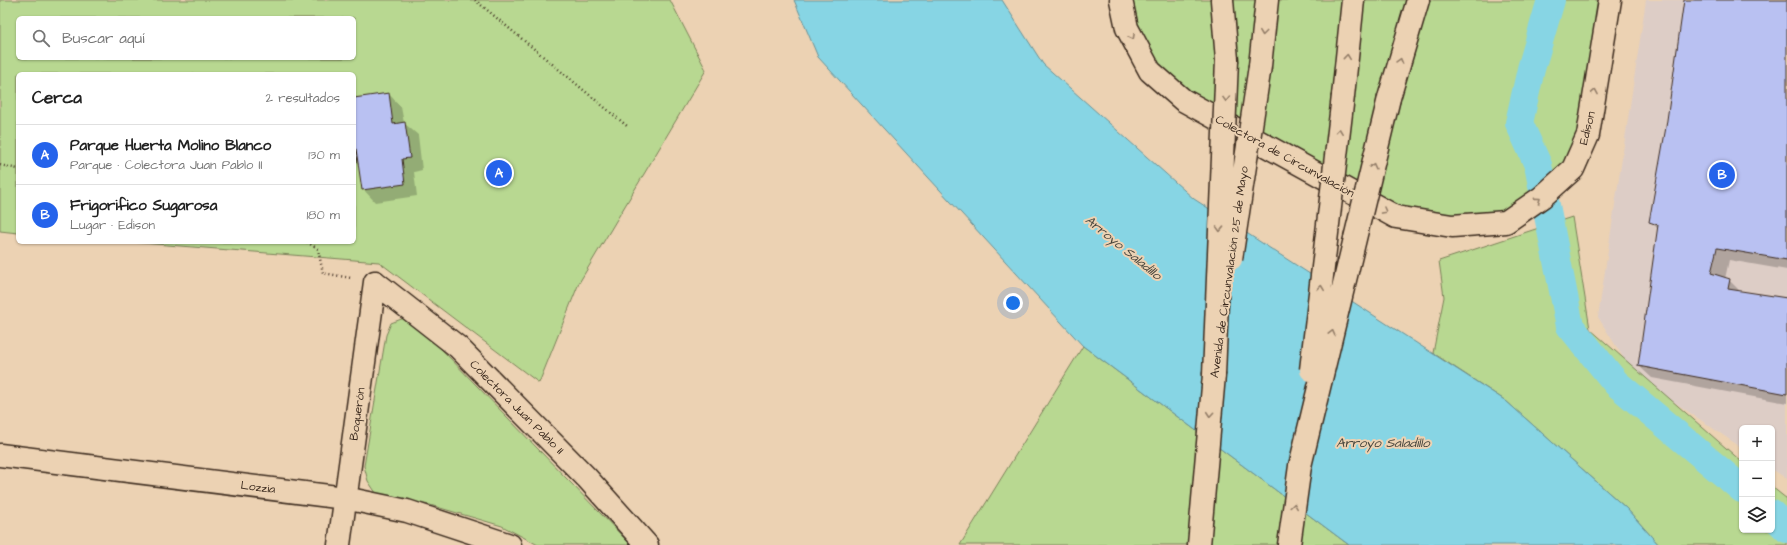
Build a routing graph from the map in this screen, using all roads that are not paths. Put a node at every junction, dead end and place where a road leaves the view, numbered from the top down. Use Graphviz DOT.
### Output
graph roads {
  1 [pos="1121,0"];
  2 [pos="1222,0"];
  3 [pos="1267,0"];
  4 [pos="1353,0"];
  5 [pos="1418,0"];
  6 [pos="1610,0"];
  7 [pos="1506,222"];
  8 [pos="375,282"];
  9 [pos="1214,375"];
  10 [pos="0,454"];
  11 [pos="1300,466"];
  12 [pos="345,498"];
  13 [pos="339,545"];
  14 [pos="510,545"];
  15 [pos="647,545"];
  16 [pos="1199,545"];
  17 [pos="1289,545"];
  1 -- 7 [label="main road, Colectora de Circunvalación, one-way"];
  2 -- 9 [label="main road, one-way, bridge"];
  3 -- 9 [label="main road, Avenida de Circunvalación 25 de Mayo, one-way, bridge"];
  11 -- 4 [label="main road, one-way, bridge"];
  11 -- 5 [label="main road, one-way, bridge"];
  7 -- 6 [label="main road, Edison, one-way"];
  8 -- 12 [label="main road, Boquerón"];
  8 -- 15 [label="main road, Colectora Juan Pablo II"];
  9 -- 16 [label="main road, Avenida de Circunvalación 25 de Mayo, one-way"];
  10 -- 12 [label="main road, Lozzia"];
  17 -- 11 [label="main road, one-way"];
  12 -- 13 [label="main road, Boquerón"];
  12 -- 14 [label="main road, Lozzia"];
}
